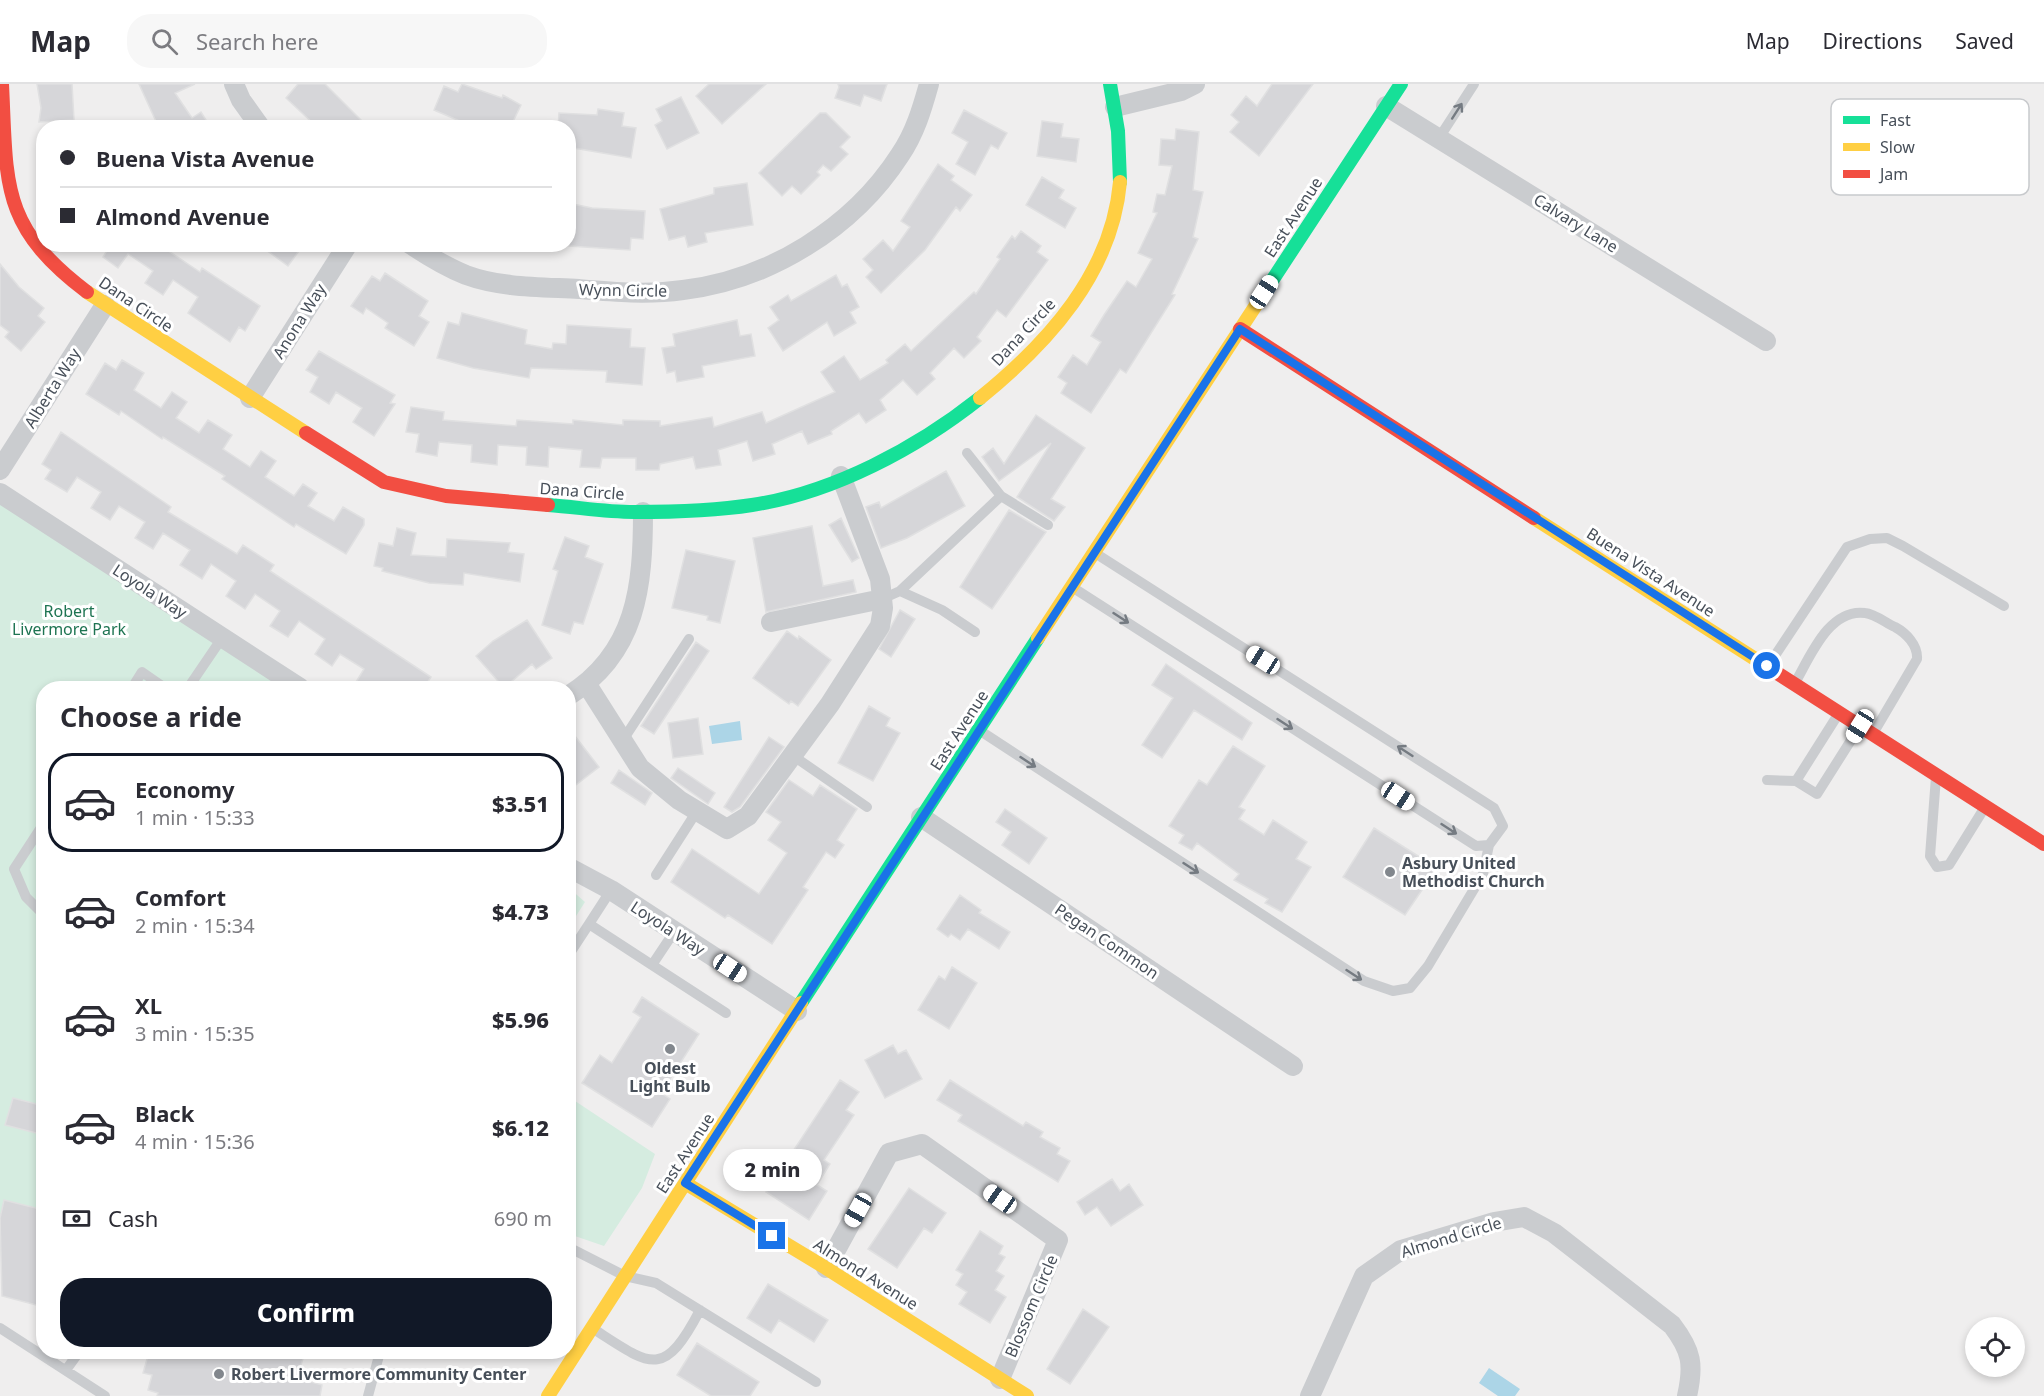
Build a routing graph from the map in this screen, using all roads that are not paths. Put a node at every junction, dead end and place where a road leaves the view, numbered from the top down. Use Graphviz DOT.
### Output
graph roads {
  1 [pos="2,84"];
  2 [pos="234,84"];
  3 [pos="929,84"];
  4 [pos="1110,84"];
  5 [pos="1195,84"];
  6 [pos="1401,84"];
  7 [pos="1474,84"];
  8 [pos="1386,106"];
  9 [pos="1115,107"];
  10 [pos="255,120"];
  11 [pos="1439,138"];
  12 [pos="36,246"];
  13 [pos="41,252"];
  14 [pos="343,252"];
  15 [pos="424,252"];
  16 [pos="105,305"];
  17 [pos="1240,329"];
  18 [pos="1766,340"];
  19 [pos="250,398"];
  20 [pos="967,453"];
  21 [pos="0,471"];
  22 [pos="841,476"];
  23 [pos="0,493"];
  24 [pos="1001,496"];
  25 [pos="643,512"];
  26 [pos="1048,525"];
  27 [pos="1095,553"];
  28 [pos="1072,587"];
  29 [pos="891,595"];
  30 [pos="2004,606"];
  31 [pos="771,622"];
  32 [pos="975,632"];
  33 [pos="222,638"];
  34 [pos="689,639"];
  35 [pos="1767,666"];
  36 [pos="136,681"];
  37 [pos="155,681"];
  38 [pos="193,681"];
  39 [pos="289,681"];
  40 [pos="586,683"];
  41 [pos="1795,684"];
  42 [pos="576,690"];
  43 [pos="1840,712"];
  44 [pos="1860,726"];
  45 [pos="978,730"];
  46 [pos="1873,734"];
  47 [pos="623,740"];
  48 [pos="792,755"];
  49 [pos="1936,774"];
  50 [pos="1767,780"];
  51 [pos="1796,781"];
  52 [pos="1986,806"];
  53 [pos="867,807"];
  54 [pos="697,811"];
  55 [pos="921,817"];
  56 [pos="36,835"];
  57 [pos="2044,844"];
  58 [pos="1489,845"];
  59 [pos="576,871"];
  60 [pos="656,875"];
  61 [pos="611,891"];
  62 [pos="36,907"];
  63 [pos="589,924"];
  64 [pos="674,932"];
  65 [pos="576,944"];
  66 [pos="652,965"];
  67 [pos="797,1011"];
  68 [pos="726,1013"];
  69 [pos="1293,1066"];
  70 [pos="685,1183"];
  71 [pos="576,1251"];
  72 [pos="826,1268"];
  73 [pos="625,1276"];
  74 [pos="700,1310"];
  75 [pos="0,1328"];
  76 [pos="592,1328"];
  77 [pos="36,1351"];
  78 [pos="576,1353"];
  79 [pos="49,1359"];
  80 [pos="74,1359"];
  81 [pos="378,1359"];
  82 [pos="572,1359"];
  83 [pos="66,1370"];
  84 [pos="1000,1379"];
  85 [pos="816,1382"];
  86 [pos="105,1396"];
  87 [pos="368,1396"];
  88 [pos="548,1396"];
  89 [pos="1027,1396"];
  90 [pos="1310,1396"];
  91 [pos="1687,1396"];
  1 -- 12 [label="street, Dana Circle"];
  2 -- 10 [label="street"];
  3 -- 15 [label="street, Wynn Circle"];
  4 -- 9 [label="street, Dana Circle"];
  5 -- 9 [label="street"];
  6 -- 8 [label="street, East Avenue"];
  11 -- 7 [label="lane, one-way"];
  8 -- 11 [label="street, Calvary Lane"];
  8 -- 17 [label="street, East Avenue"];
  9 -- 22 [label="street, Dana Circle"];
  11 -- 18 [label="street, Calvary Lane"];
  13 -- 16 [label="street, Dana Circle"];
  14 -- 19 [label="street, Anona Way"];
  16 -- 19 [label="street, Dana Circle"];
  16 -- 21 [label="street, Alberta Way"];
  17 -- 27 [label="street, East Avenue"];
  17 -- 35 [label="street, Buena Vista Avenue"];
  19 -- 25 [label="street, Dana Circle"];
  20 -- 24 [label="lane"];
  22 -- 25 [label="street, Dana Circle"];
  22 -- 29 [label="street"];
  23 -- 33 [label="street, Loyola Way"];
  24 -- 26 [label="lane"];
  24 -- 29 [label="lane"];
  25 -- 40 [label="street"];
  27 -- 28 [label="street, East Avenue"];
  58 -- 27 [label="lane, one-way"];
  28 -- 45 [label="street, East Avenue"];
  28 -- 58 [label="lane, one-way"];
  29 -- 31 [label="street"];
  29 -- 32 [label="lane"];
  29 -- 48 [label="street"];
  30 -- 35 [label="lane"];
  33 -- 38 [label="lane"];
  33 -- 39 [label="street, Loyola Way"];
  34 -- 47 [label="lane"];
  35 -- 41 [label="street, Buena Vista Avenue"];
  36 -- 37 [label="lane"];
  40 -- 42 [label="street"];
  40 -- 47 [label="street"];
  41 -- 43 [label="street, Buena Vista Avenue"];
  41 -- 46 [label="lane"];
  43 -- 44 [label="street, Buena Vista Avenue"];
  43 -- 51 [label="lane"];
  44 -- 46 [label="street, Buena Vista Avenue"];
  44 -- 51 [label="lane"];
  45 -- 55 [label="street, East Avenue"];
  45 -- 58 [label="lane, one-way"];
  46 -- 49 [label="street, Buena Vista Avenue"];
  47 -- 54 [label="street"];
  48 -- 53 [label="lane"];
  48 -- 54 [label="street"];
  49 -- 52 [label="street, Buena Vista Avenue"];
  49 -- 52 [label="lane"];
  50 -- 51 [label="lane"];
  52 -- 57 [label="street, Buena Vista Avenue"];
  54 -- 60 [label="lane"];
  55 -- 67 [label="street, East Avenue"];
  55 -- 69 [label="street, Pegan Common"];
  56 -- 62 [label="lane"];
  59 -- 61 [label="street, Loyola Way"];
  61 -- 63 [label="lane"];
  61 -- 64 [label="street, Loyola Way"];
  63 -- 65 [label="lane"];
  63 -- 66 [label="lane"];
  64 -- 66 [label="lane"];
  64 -- 67 [label="street, Loyola Way"];
  66 -- 68 [label="lane"];
  67 -- 70 [label="street, East Avenue"];
  70 -- 72 [label="street, Almond Avenue"];
  70 -- 73 [label="street, East Avenue"];
  71 -- 73 [label="lane"];
  72 -- 84 [label="street, Almond Avenue"];
  72 -- 84 [label="street, Blossom Circle"];
  73 -- 74 [label="lane"];
  73 -- 76 [label="street, East Avenue"];
  74 -- 76 [label="lane"];
  74 -- 85 [label="lane"];
  75 -- 77 [label="lane"];
  76 -- 78 [label="street, East Avenue"];
  79 -- 83 [label="lane"];
  80 -- 83 [label="lane"];
  81 -- 87 [label="lane"];
  82 -- 88 [label="street, East Avenue"];
  83 -- 86 [label="lane"];
  84 -- 89 [label="street, Almond Avenue"];
  90 -- 91 [label="street, Almond Circle"];
}
